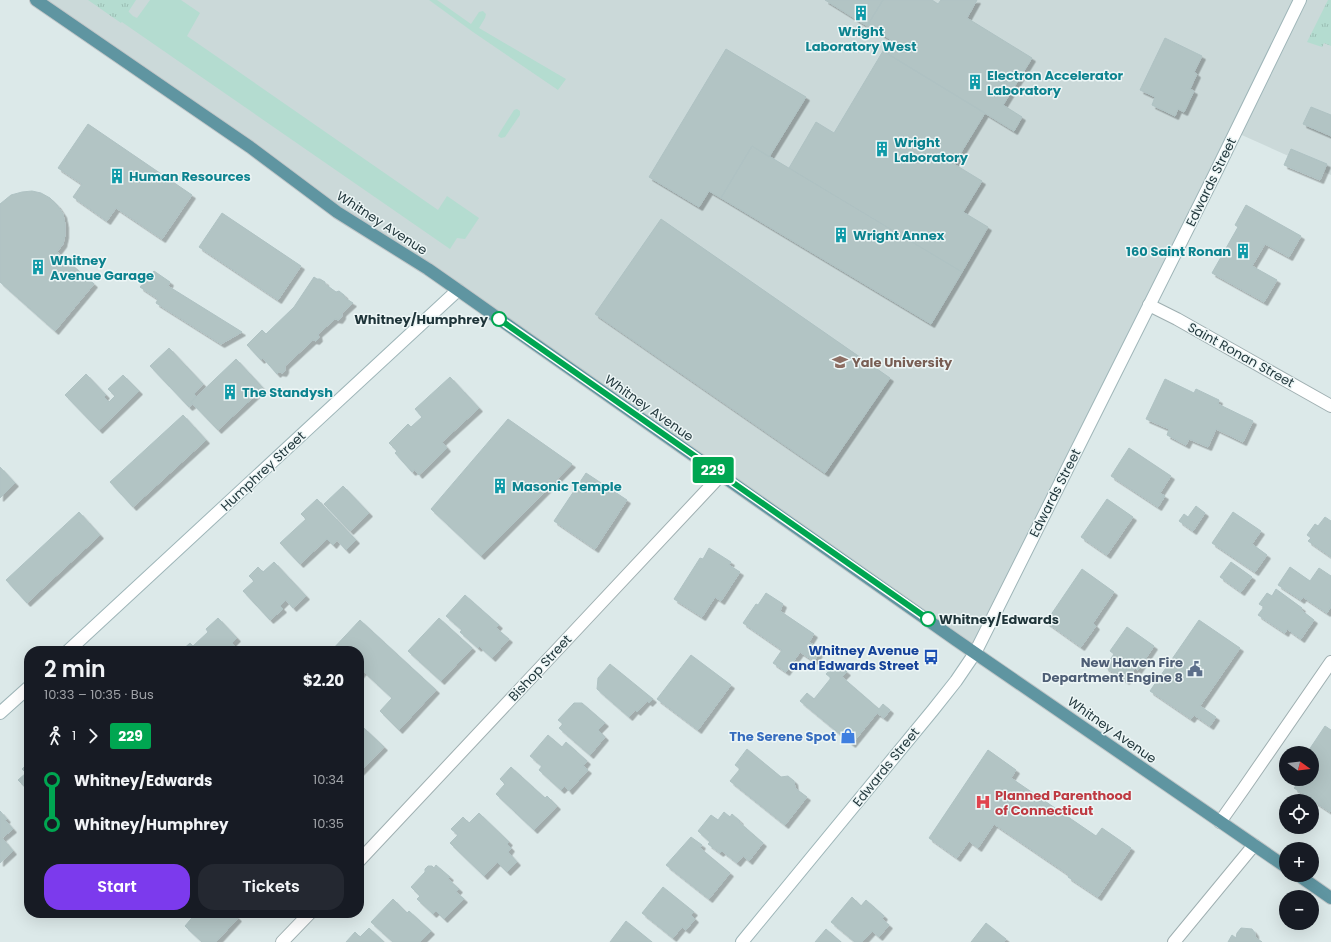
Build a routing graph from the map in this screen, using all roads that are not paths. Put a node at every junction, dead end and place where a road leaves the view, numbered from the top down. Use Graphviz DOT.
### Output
graph roads {
  1 [pos="36,0"];
  2 [pos="1300,0"];
  3 [pos="458,290"];
  4 [pos="1149,305"];
  5 [pos="1331,406"];
  6 [pos="721,475"];
  7 [pos="73,646"];
  8 [pos="975,653"];
  9 [pos="1331,662"];
  10 [pos="24,691"];
  11 [pos="0,713"];
  12 [pos="1220,822"];
  13 [pos="1254,845"];
  14 [pos="364,855"];
  15 [pos="1279,862"];
  16 [pos="1308,882"];
  17 [pos="1331,898"];
  18 [pos="305,918"];
  19 [pos="282,942"];
  20 [pos="742,942"];
  21 [pos="1174,942"];
  1 -- 3 [label="main road, Whitney Avenue"];
  2 -- 4 [label="street, Edwards Street"];
  3 -- 6 [label="main road, Whitney Avenue"];
  3 -- 7 [label="street, Humphrey Street"];
  4 -- 5 [label="street, Saint Ronan Street"];
  4 -- 8 [label="street, Edwards Street"];
  6 -- 8 [label="main road, Whitney Avenue"];
  6 -- 14 [label="street, Bishop Street"];
  8 -- 12 [label="main road, Whitney Avenue"];
  8 -- 20 [label="street, Edwards Street"];
  9 -- 12 [label="street"];
  10 -- 11 [label="street"];
  12 -- 13 [label="main road, Whitney Avenue"];
  13 -- 15 [label="main road, Whitney Avenue"];
  13 -- 21 [label="street"];
  16 -- 17 [label="main road"];
  18 -- 19 [label="street"];
}
